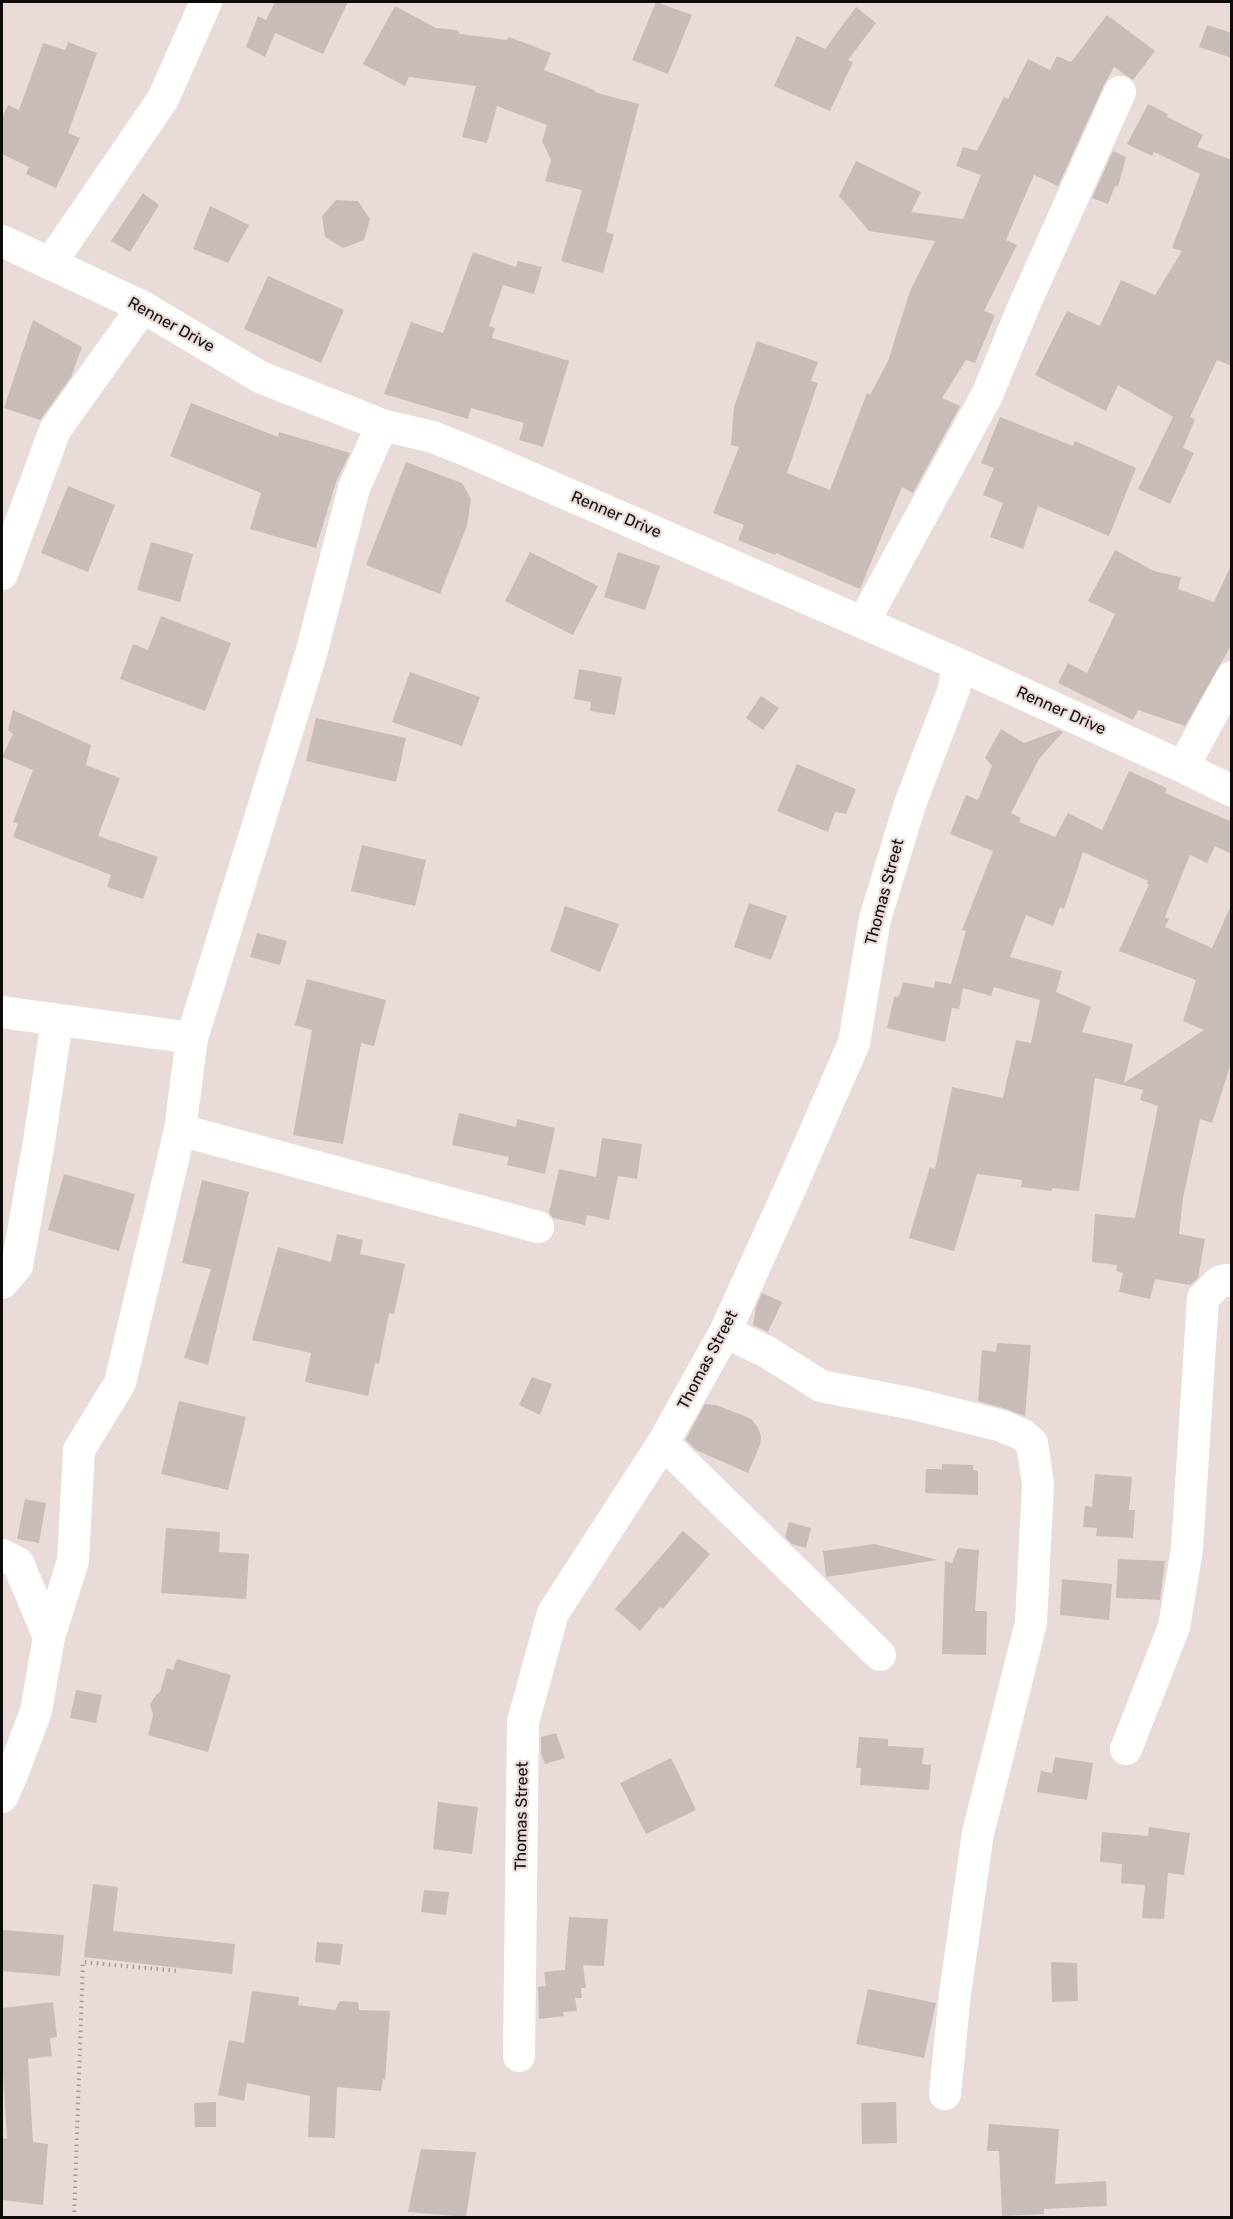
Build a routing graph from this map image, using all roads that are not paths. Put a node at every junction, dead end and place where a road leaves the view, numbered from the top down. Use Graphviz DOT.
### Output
graph roads {
  1 [pos="206,2"];
  2 [pos="1120,92"];
  3 [pos="2,241"];
  4 [pos="50,264"];
  5 [pos="143,307"];
  6 [pos="382,425"];
  7 [pos="2,574"];
  8 [pos="863,622"];
  9 [pos="958,664"];
  10 [pos="1232,677"];
  11 [pos="1183,766"];
  12 [pos="1232,791"];
  13 [pos="2,1012"];
  14 [pos="57,1020"];
  15 [pos="192,1038"];
  16 [pos="180,1130"];
  17 [pos="538,1227"];
  18 [pos="1232,1281"];
  19 [pos="2,1283"];
  20 [pos="725,1332"];
  21 [pos="663,1443"];
  22 [pos="2,1555"];
  23 [pos="49,1637"];
  24 [pos="880,1655"];
  25 [pos="1126,1749"];
  26 [pos="2,1797"];
  27 [pos="519,2056"];
  28 [pos="945,2094"];
  1 -- 4 [label="street"];
  2 -- 8 [label="street"];
  3 -- 4 [label="street, Renner Drive"];
  4 -- 5 [label="street, Renner Drive"];
  5 -- 6 [label="street, Renner Drive"];
  5 -- 7 [label="street"];
  6 -- 8 [label="street, Renner Drive"];
  6 -- 15 [label="street"];
  8 -- 9 [label="street, Renner Drive"];
  9 -- 11 [label="street, Renner Drive"];
  9 -- 20 [label="street, Thomas Street"];
  10 -- 11 [label="street"];
  11 -- 12 [label="street, Renner Drive"];
  13 -- 14 [label="street"];
  14 -- 15 [label="street"];
  14 -- 19 [label="street"];
  15 -- 16 [label="street"];
  16 -- 17 [label="street"];
  16 -- 23 [label="street"];
  18 -- 25 [label="street"];
  20 -- 21 [label="street, Thomas Street"];
  20 -- 28 [label="street"];
  21 -- 24 [label="street"];
  21 -- 27 [label="street, Thomas Street"];
  22 -- 23 [label="street"];
  23 -- 26 [label="street"];
}
